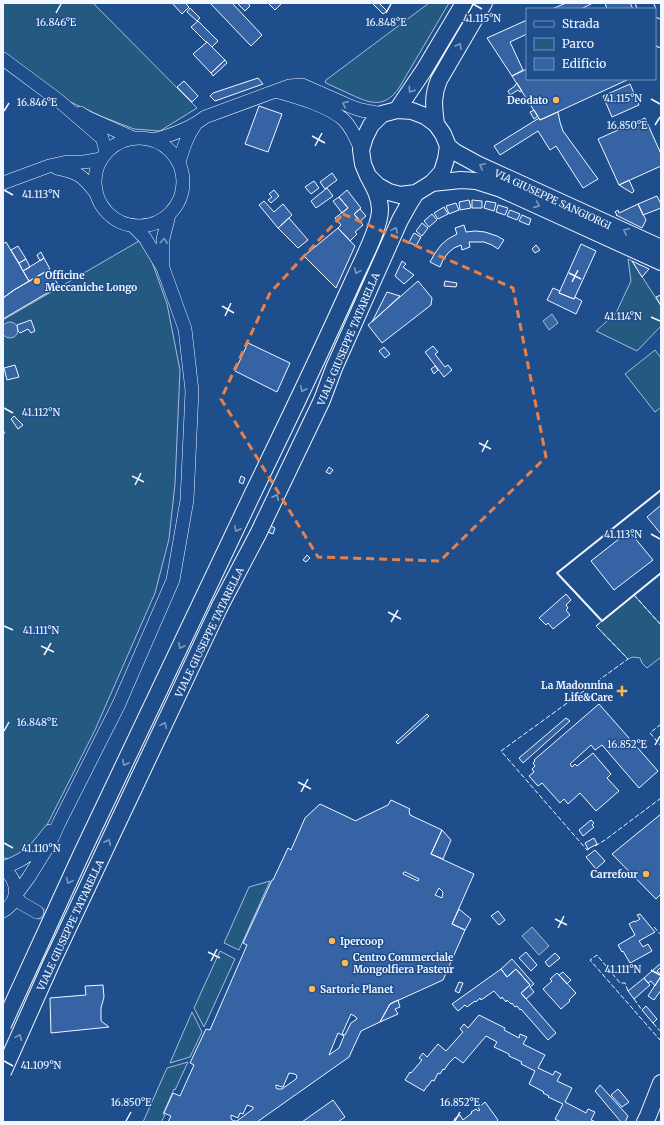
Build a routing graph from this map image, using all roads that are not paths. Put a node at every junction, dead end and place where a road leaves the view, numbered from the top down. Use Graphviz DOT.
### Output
graph roads {
  1 [pos="464,3"];
  2 [pos="484,3"];
  3 [pos="656,28"];
  4 [pos="661,39"];
  5 [pos="3,59"];
  6 [pos="276,91"];
  7 [pos="58,100"];
  8 [pos="389,112"];
  9 [pos="436,124"];
  10 [pos="195,125"];
  11 [pos="133,138"];
  12 [pos="153,140"];
  13 [pos="448,146"];
  14 [pos="361,150"];
  15 [pos="103,155"];
  16 [pos="179,162"];
  17 [pos="49,166"];
  18 [pos="368,176"];
  19 [pos="3,183"];
  20 [pos="432,183"];
  21 [pos="416,193"];
  22 [pos="96,194"];
  23 [pos="169,215"];
  24 [pos="133,226"];
  25 [pos="661,248"];
  26 [pos="661,262"];
  27 [pos="163,268"];
  28 [pos="58,823"];
  29 [pos="3,868"];
  30 [pos="15,896"];
  31 [pos="3,911"];
  32 [pos="37,912"];
  33 [pos="3,1025"];
  34 [pos="3,1072"];
  35 [pos="661,1083"];
  36 [pos="645,1122"];
  37 [pos="652,1122"];
  38 [pos="660,1122"];
  1 -- 8 [label="main road, one-way"];
  9 -- 2 [label="main road, one-way"];
  3 -- 4 [label="main road"];
  5 -- 7 [label="street"];
  8 -- 6 [label="street, one-way"];
  6 -- 10 [label="street"];
  6 -- 14 [label="street"];
  7 -- 11 [label="street"];
  7 -- 15 [label="street"];
  8 -- 9 [label="main road"];
  8 -- 14 [label="main road"];
  9 -- 13 [label="main road"];
  10 -- 12 [label="street"];
  10 -- 16 [label="street"];
  11 -- 12 [label="street"];
  11 -- 15 [label="street"];
  12 -- 16 [label="street"];
  13 -- 20 [label="main road"];
  25 -- 13 [label="main road, VIA GIUSEPPE SANGIORGI, one-way"];
  14 -- 18 [label="main road"];
  15 -- 17 [label="street"];
  15 -- 22 [label="street"];
  16 -- 23 [label="street"];
  17 -- 19 [label="street"];
  17 -- 22 [label="street"];
  18 -- 21 [label="main road"];
  18 -- 33 [label="main road, VIALE GIUSEPPE TATARELLA, one-way, bridge"];
  20 -- 21 [label="main road"];
  20 -- 26 [label="main road, VIA GIUSEPPE SANGIORGI, one-way"];
  34 -- 21 [label="main road, VIALE GIUSEPPE TATARELLA, one-way, bridge"];
  22 -- 24 [label="street"];
  23 -- 24 [label="street"];
  27 -- 23 [label="street, one-way"];
  24 -- 27 [label="street"];
  27 -- 28 [label="street"];
  28 -- 29 [label="street"];
  28 -- 30 [label="street"];
  29 -- 30 [label="street"];
  30 -- 31 [label="street"];
  30 -- 32 [label="street"];
  35 -- 36 [label="main road"];
  37 -- 38 [label="main road"];
}
